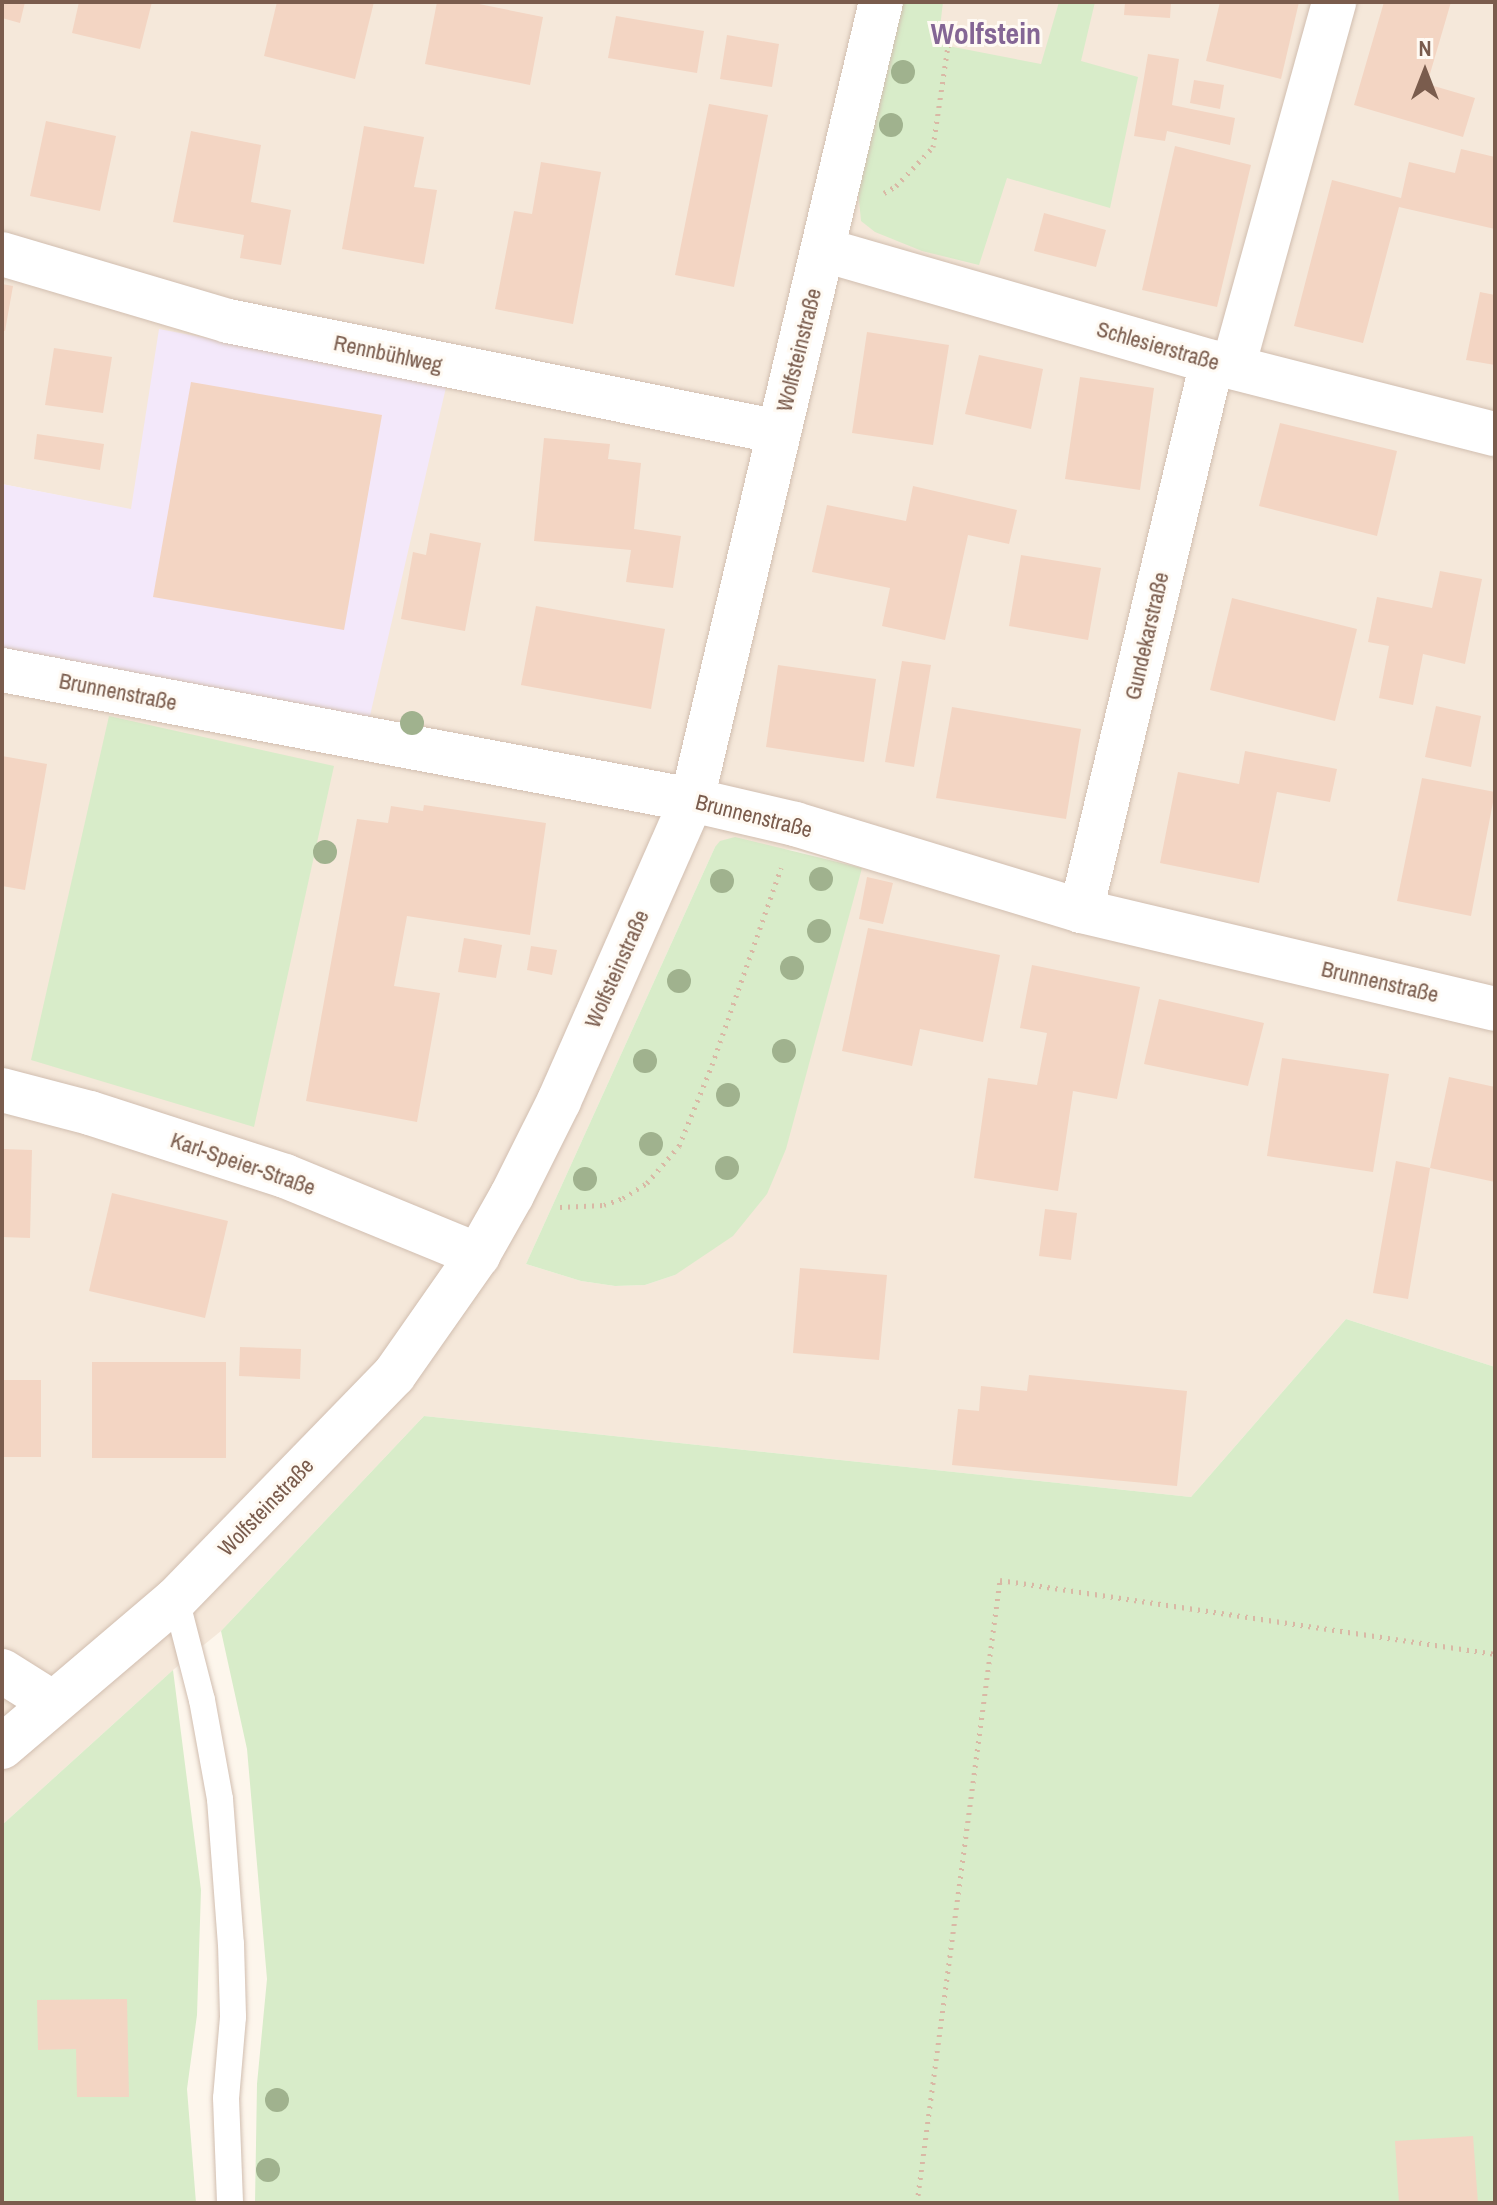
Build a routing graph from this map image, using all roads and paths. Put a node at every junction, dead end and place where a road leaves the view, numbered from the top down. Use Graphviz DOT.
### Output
graph roads {
  1 [pos="881,2"];
  2 [pos="1334,2"];
  3 [pos="997,33"];
  4 [pos="828,232"];
  5 [pos="2,254"];
  6 [pos="1223,364"];
  7 [pos="779,432"];
  8 [pos="1495,434"];
  9 [pos="2,670"];
  10 [pos="692,800"];
  11 [pos="795,824"];
  12 [pos="1081,911"];
  13 [pos="1495,1009"];
  14 [pos="2,1090"];
  15 [pos="551,1205"];
  16 [pos="478,1255"];
  17 [pos="176,1599"];
  18 [pos="1495,1654"];
  19 [pos="2,1671"];
  20 [pos="53,1703"];
  21 [pos="2,1747"];
  22 [pos="230,2203"];
  23 [pos="917,2203"];
  1 -- 4 [label="street, Wolfsteinstraße"];
  2 -- 6 [label="street, Gundekarstraße"];
  3 -- 4 [label="path"];
  4 -- 6 [label="street, Schlesierstraße"];
  4 -- 7 [label="street, Wolfsteinstraße"];
  5 -- 7 [label="street, Rennbühlweg"];
  6 -- 8 [label="street, Schlesierstraße"];
  6 -- 12 [label="street, Gundekarstraße"];
  7 -- 10 [label="street, Wolfsteinstraße"];
  9 -- 10 [label="street, Brunnenstraße"];
  10 -- 11 [label="street, Brunnenstraße"];
  10 -- 16 [label="street, Wolfsteinstraße"];
  11 -- 12 [label="street, Brunnenstraße"];
  11 -- 15 [label="path"];
  12 -- 13 [label="street, Brunnenstraße"];
  14 -- 16 [label="street, Karl-Speier-Straße"];
  16 -- 17 [label="street, Wolfsteinstraße"];
  17 -- 20 [label="street, Wolfsteinstraße"];
  17 -- 22 [label="lane"];
  18 -- 23 [label="path"];
  19 -- 20 [label="street"];
  20 -- 21 [label="street, Wolfsteinstraße"];
}
